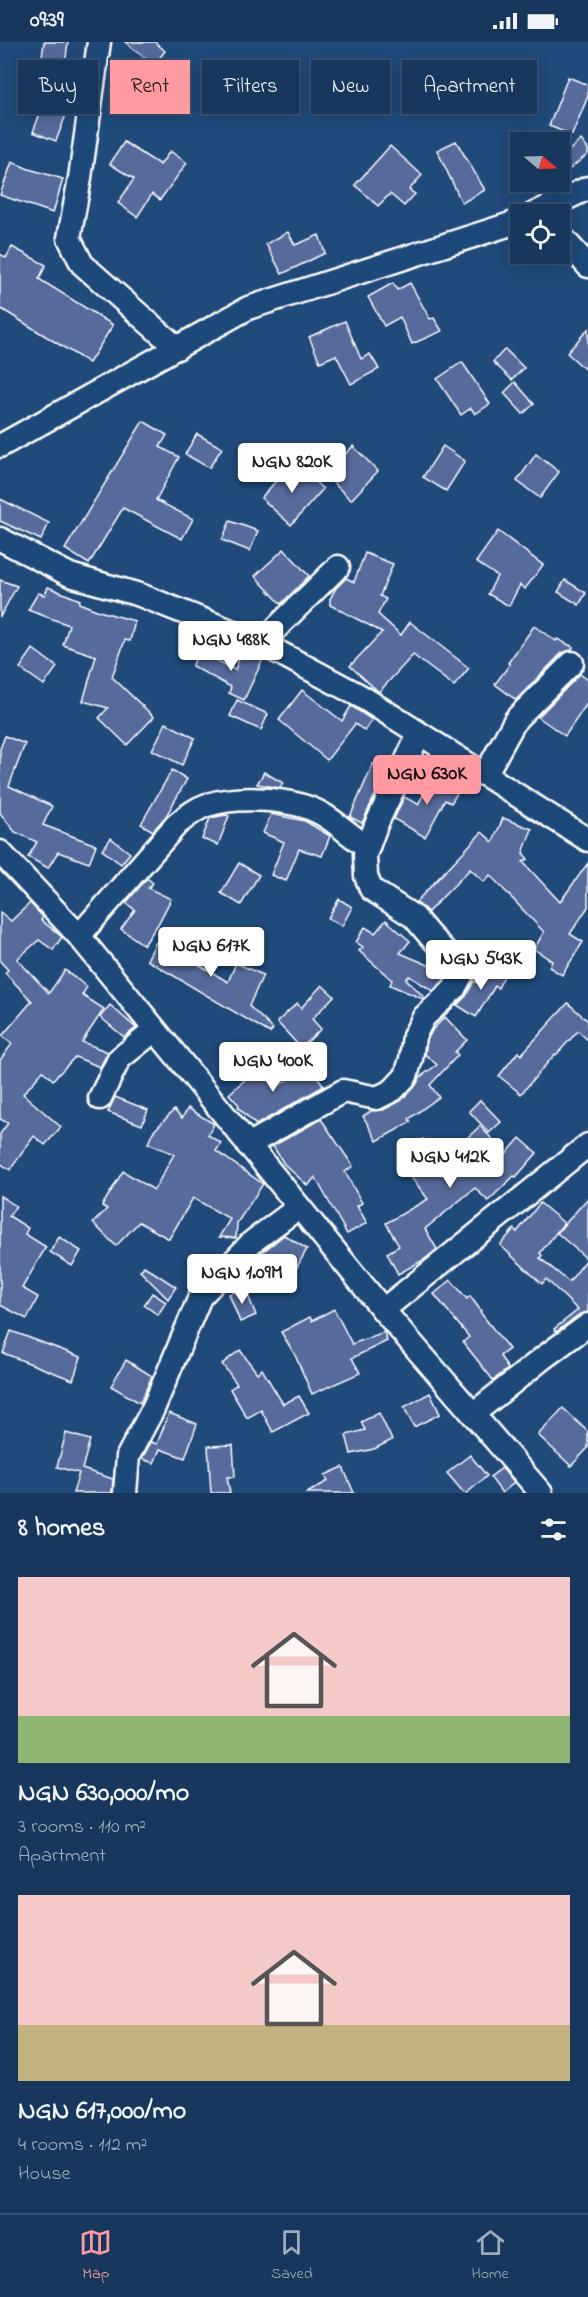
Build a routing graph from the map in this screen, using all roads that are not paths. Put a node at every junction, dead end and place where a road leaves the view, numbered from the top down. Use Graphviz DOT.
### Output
graph roads {
  1 [pos="99,42"];
  2 [pos="588,188"];
  3 [pos="555,204"];
  4 [pos="510,223"];
  5 [pos="570,246"];
  6 [pos="588,266"];
  7 [pos="177,348"];
  8 [pos="0,446"];
  9 [pos="0,539"];
  10 [pos="338,567"];
  11 [pos="261,643"];
  12 [pos="572,663"];
  13 [pos="419,734"];
  14 [pos="485,775"];
  15 [pos="588,840"];
  16 [pos="368,847"];
  17 [pos="0,852"];
  18 [pos="79,936"];
  19 [pos="155,1030"];
  20 [pos="100,1098"];
  21 [pos="248,1145"];
  22 [pos="583,1159"];
  23 [pos="299,1207"];
  24 [pos="383,1310"];
  25 [pos="588,1324"];
  26 [pos="473,1414"];
  27 [pos="126,1493"];
  28 [pos="541,1493"];
  1 -- 7 [label="street"];
  2 -- 3 [label="street"];
  4 -- 7 [label="street"];
  5 -- 6 [label="street"];
  7 -- 8 [label="street"];
  9 -- 11 [label="street"];
  10 -- 11 [label="street"];
  11 -- 13 [label="street"];
  12 -- 14 [label="street"];
  13 -- 14 [label="street"];
  13 -- 16 [label="street"];
  14 -- 15 [label="street"];
  16 -- 18 [label="street"];
  16 -- 21 [label="street"];
  17 -- 18 [label="street"];
  18 -- 19 [label="street"];
  19 -- 20 [label="street"];
  19 -- 21 [label="street"];
  21 -- 23 [label="street"];
  22 -- 24 [label="street"];
  23 -- 24 [label="street"];
  23 -- 27 [label="street"];
  24 -- 26 [label="street"];
  25 -- 26 [label="street"];
  26 -- 28 [label="street"];
}
